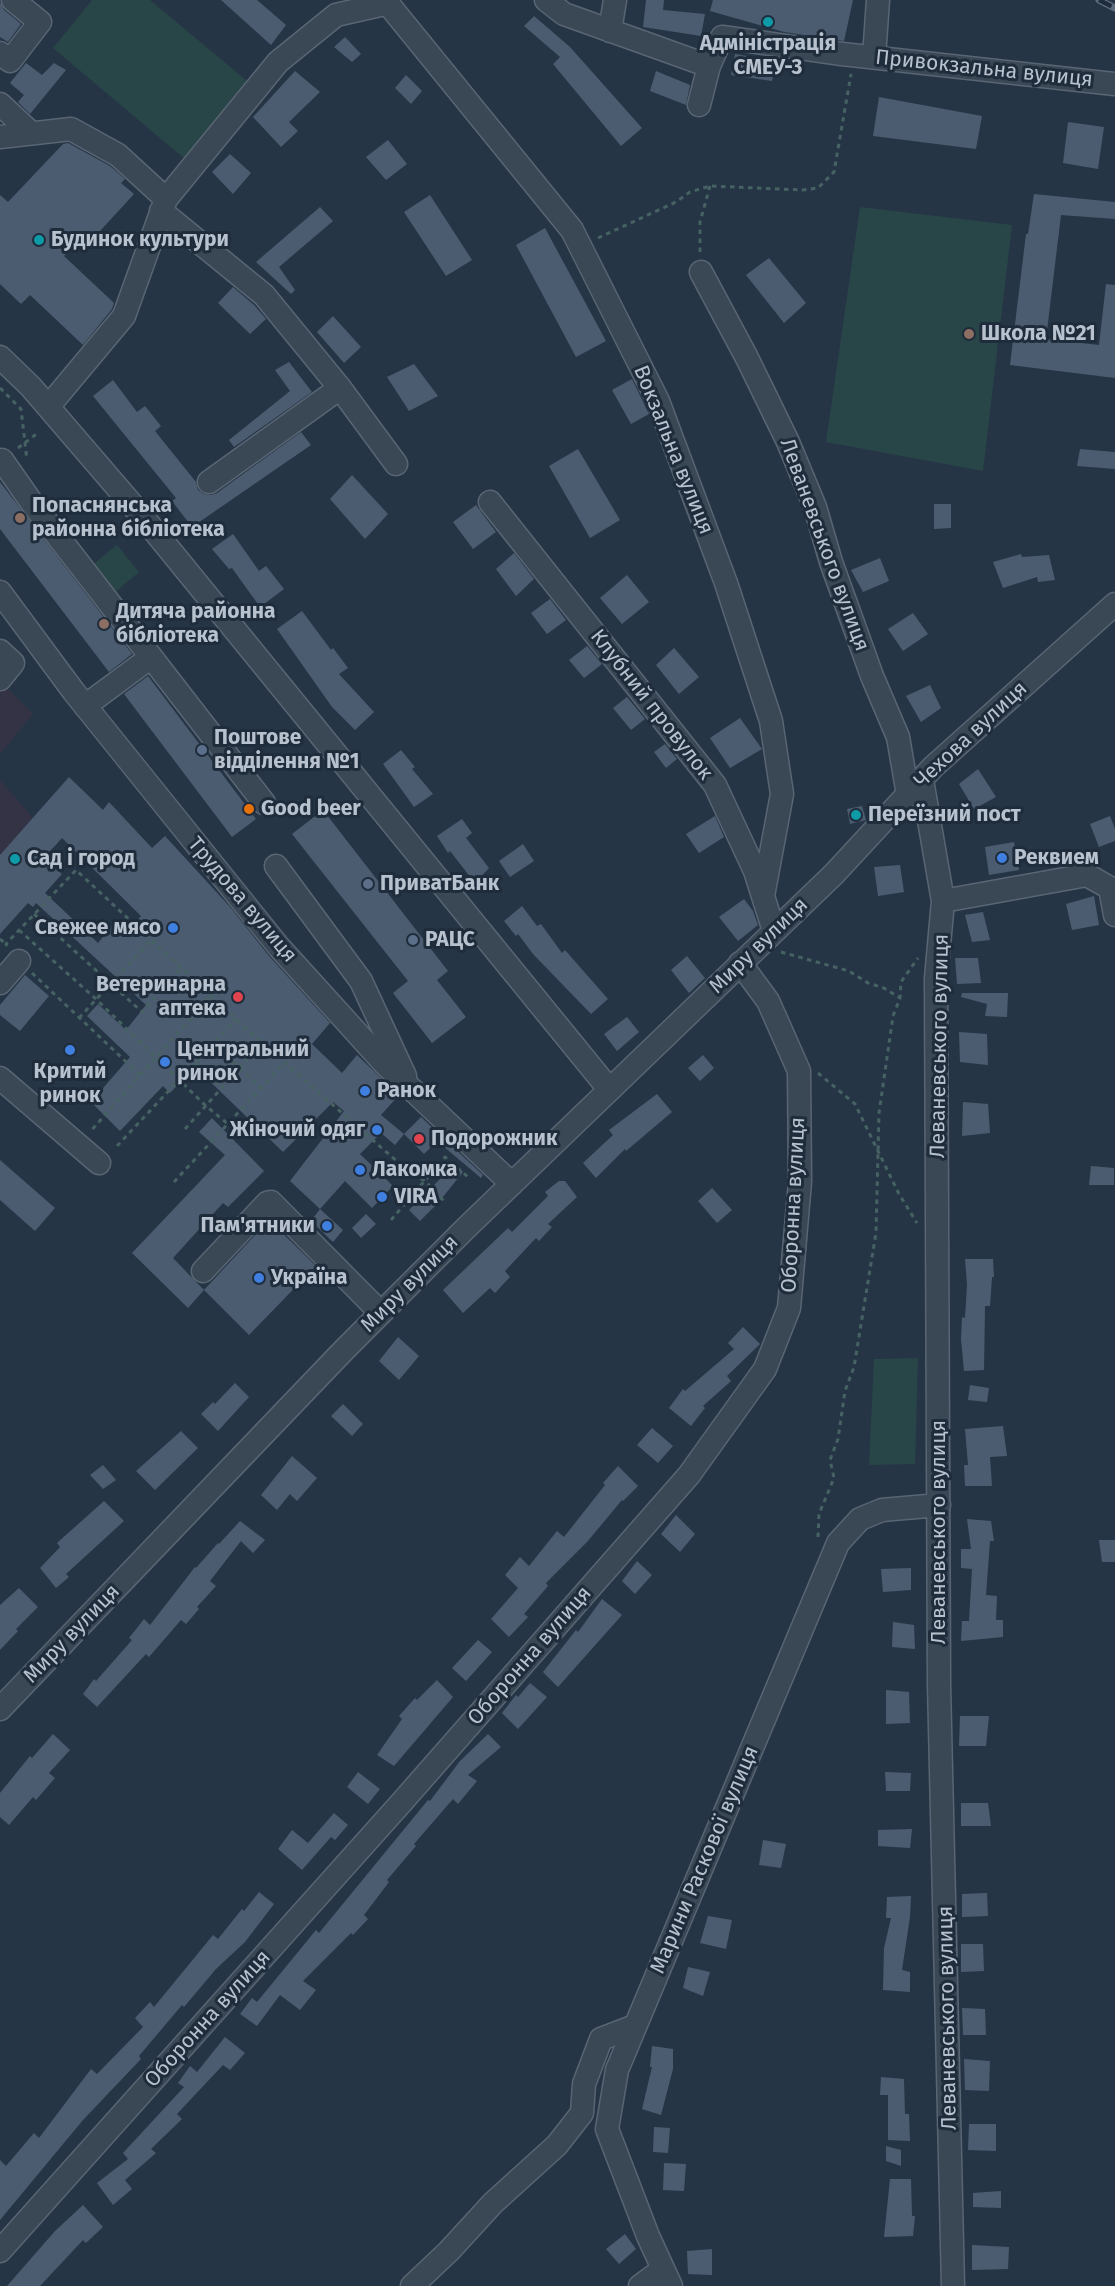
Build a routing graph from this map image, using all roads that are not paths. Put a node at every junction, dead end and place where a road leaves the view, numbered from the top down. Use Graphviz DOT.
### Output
graph roads {
  1 [pos="13,0"];
  2 [pos="546,0"];
  3 [pos="615,0"];
  4 [pos="878,0"];
  5 [pos="387,2"];
  6 [pos="38,11"];
  7 [pos="610,31"];
  8 [pos="864,56"];
  9 [pos="3,64"];
  10 [pos="710,66"];
  11 [pos="1115,84"];
  12 [pos="0,104"];
  13 [pos="699,105"];
  14 [pos="31,133"];
  15 [pos="0,137"];
  16 [pos="164,205"];
  17 [pos="700,272"];
  18 [pos="0,357"];
  19 [pos="340,388"];
  20 [pos="48,407"];
  21 [pos="1,460"];
  22 [pos="396,464"];
  23 [pos="209,482"];
  24 [pos="490,502"];
  25 [pos="0,592"];
  26 [pos="1115,604"];
  27 [pos="0,651"];
  28 [pos="151,657"];
  29 [pos="0,679"];
  30 [pos="85,706"];
  31 [pos="915,787"];
  32 [pos="264,803"];
  33 [pos="276,866"];
  34 [pos="834,874"];
  35 [pos="763,896"];
  36 [pos="943,901"];
  37 [pos="1115,915"];
  38 [pos="777,942"];
  39 [pos="12,953"];
  40 [pos="740,963"];
  41 [pos="0,983"];
  42 [pos="0,1078"];
  43 [pos="411,1088"];
  44 [pos="609,1089"];
  45 [pos="99,1163"];
  46 [pos="512,1184"];
  47 [pos="202,1271"];
  48 [pos="381,1313"];
  49 [pos="939,1505"];
  50 [pos="0,1709"];
  51 [pos="635,2026"];
  52 [pos="582,2113"];
  53 [pos="607,2129"];
  54 [pos="0,2251"];
  55 [pos="667,2278"];
  56 [pos="412,2286"];
  57 [pos="640,2286"];
  58 [pos="953,2286"];
  1 -- 6 [label="street"];
  2 -- 7 [label="street"];
  3 -- 7 [label="street"];
  4 -- 8 [label="street"];
  5 -- 16 [label="street"];
  5 -- 35 [label="street, Вокзальна вулиця"];
  6 -- 9 [label="street"];
  7 -- 10 [label="street"];
  8 -- 10 [label="street, Привокзальна вулиця"];
  8 -- 11 [label="street, Привокзальна вулиця"];
  10 -- 13 [label="street"];
  12 -- 14 [label="street"];
  14 -- 15 [label="street"];
  14 -- 16 [label="street"];
  16 -- 19 [label="street"];
  16 -- 20 [label="street"];
  17 -- 31 [label="street, Леваневського вулиця"];
  18 -- 20 [label="street"];
  19 -- 22 [label="street"];
  19 -- 23 [label="street"];
  20 -- 44 [label="street"];
  21 -- 28 [label="street"];
  24 -- 35 [label="street, Клубний провулок"];
  25 -- 30 [label="street, Трудова вулиця"];
  26 -- 31 [label="street, Чехова вулиця"];
  27 -- 29 [label="street"];
  28 -- 30 [label="street"];
  28 -- 32 [label="street"];
  30 -- 43 [label="street, Трудова вулиця"];
  31 -- 34 [label="street, Чехова вулиця"];
  31 -- 36 [label="street, Леваневського вулиця"];
  33 -- 43 [label="street"];
  34 -- 38 [label="street, Миру вулиця"];
  35 -- 38 [label="street, Клубний провулок"];
  36 -- 37 [label="street"];
  36 -- 49 [label="street, Леваневського вулиця"];
  38 -- 40 [label="street, Миру вулиця"];
  39 -- 41 [label="street"];
  40 -- 44 [label="street, Миру вулиця"];
  40 -- 54 [label="street, Оборонна вулиця"];
  42 -- 45 [label="street"];
  43 -- 46 [label="street, Трудова вулиця"];
  44 -- 46 [label="street, Миру вулиця"];
  46 -- 48 [label="street, Миру вулиця"];
  47 -- 48 [label="street"];
  48 -- 50 [label="street, Миру вулиця"];
  49 -- 51 [label="street, Марини Раскової вулиця"];
  49 -- 58 [label="street, Леваневського вулиця"];
  51 -- 52 [label="street"];
  51 -- 53 [label="street, Марини Раскової вулиця"];
  52 -- 53 [label="street"];
  52 -- 56 [label="street"];
  53 -- 55 [label="street"];
  55 -- 57 [label="street"];
}
